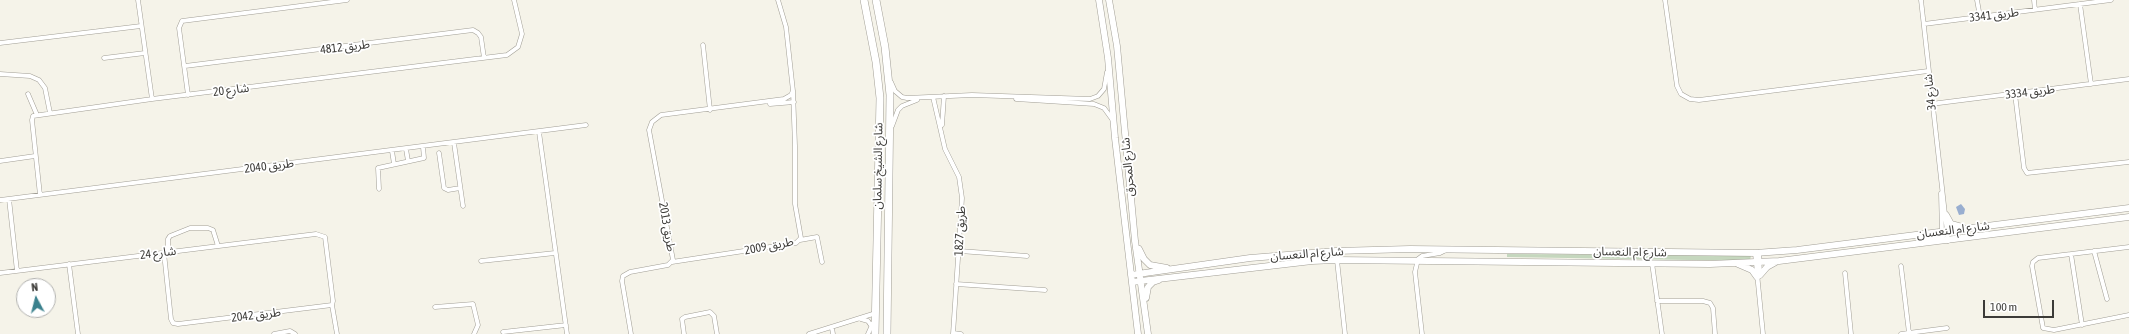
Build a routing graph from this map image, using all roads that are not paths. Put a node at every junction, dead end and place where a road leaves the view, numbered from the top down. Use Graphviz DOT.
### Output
graph roads {
  1 [pos="138,0"];
  2 [pos="346,0"];
  3 [pos="514,0"];
  4 [pos="778,0"];
  5 [pos="864,0"];
  6 [pos="876,0"];
  7 [pos="1099,0"];
  8 [pos="1109,0"];
  9 [pos="1665,0"];
  10 [pos="1921,0"];
  11 [pos="1977,0"];
  12 [pos="2034,0"];
  13 [pos="2111,0"];
  14 [pos="307,2"];
  15 [pos="2080,4"];
  16 [pos="2035,10"];
  17 [pos="1980,17"];
  18 [pos="1924,24"];
  19 [pos="141,26"];
  20 [pos="0,42"];
  21 [pos="703,44"];
  22 [pos="145,53"];
  23 [pos="104,58"];
  24 [pos="484,58"];
  25 [pos="1108,58"];
  26 [pos="185,66"];
  27 [pos="888,70"];
  28 [pos="1928,71"];
  29 [pos="0,74"];
  30 [pos="2129,79"];
  31 [pos="2090,84"];
  32 [pos="793,90"];
  33 [pos="28,94"];
  34 [pos="2015,94"];
  35 [pos="188,95"];
  36 [pos="944,97"];
  37 [pos="934,98"];
  38 [pos="152,99"];
  39 [pos="794,102"];
  40 [pos="762,104"];
  41 [pos="1931,104"];
  42 [pos="710,110"];
  43 [pos="50,113"];
  44 [pos="37,115"];
  45 [pos="1114,122"];
  46 [pos="586,125"];
  47 [pos="890,130"];
  48 [pos="539,132"];
  49 [pos="941,132"];
  50 [pos="454,143"];
  51 [pos="424,147"];
  52 [pos="406,149"];
  53 [pos="392,151"];
  54 [pos="439,153"];
  55 [pos="35,156"];
  56 [pos="0,161"];
  57 [pos="408,162"];
  58 [pos="2129,162"];
  59 [pos="394,164"];
  60 [pos="1940,183"];
  61 [pos="460,188"];
  62 [pos="379,190"];
  63 [pos="40,195"];
  64 [pos="9,199"];
  65 [pos="0,200"];
  66 [pos="463,206"];
  67 [pos="2129,208"];
  68 [pos="1946,215"];
  69 [pos="2129,217"];
  70 [pos="1969,228"];
  71 [pos="1944,236"];
  72 [pos="800,240"];
  73 [pos="1135,241"];
  74 [pos="218,246"];
  75 [pos="2129,247"];
  76 [pos="1446,250"];
  77 [pos="960,251"];
  78 [pos="1336,251"];
  79 [pos="2094,251"];
  80 [pos="166,252"];
  81 [pos="1311,252"];
  82 [pos="556,253"];
  83 [pos="1757,253"];
  84 [pos="2071,254"];
  85 [pos="1026,256"];
  86 [pos="1418,259"];
  87 [pos="1336,260"];
  88 [pos="481,261"];
  89 [pos="1312,261"];
  90 [pos="1779,261"];
  91 [pos="672,262"];
  92 [pos="822,262"];
  93 [pos="1758,262"];
  94 [pos="1652,263"];
  95 [pos="1735,263"];
  96 [pos="70,264"];
  97 [pos="1901,266"];
  98 [pos="1176,269"];
  99 [pos="17,271"];
  100 [pos="0,273"];
  101 [pos="1845,273"];
  102 [pos="1131,275"];
  103 [pos="1141,277"];
  104 [pos="1165,278"];
  105 [pos="1759,278"];
  106 [pos="1132,282"];
  107 [pos="956,284"];
  108 [pos="1045,290"];
  109 [pos="2107,299"];
  110 [pos="1657,301"];
  111 [pos="332,305"];
  112 [pos="435,307"];
  113 [pos="1145,312"];
  114 [pos="876,313"];
  115 [pos="2129,314"];
  116 [pos="861,319"];
  117 [pos="2082,324"];
  118 [pos="566,325"];
  119 [pos="872,327"];
  120 [pos="832,328"];
  121 [pos="1947,328"];
  122 [pos="503,332"];
  123 [pos="1909,333"];
  124 [pos="78,334"];
  125 [pos="274,334"];
  126 [pos="295,334"];
  127 [pos="337,334"];
  128 [pos="474,334"];
  129 [pos="567,334"];
  130 [pos="631,334"];
  131 [pos="684,334"];
  132 [pos="717,334"];
  133 [pos="809,334"];
  134 [pos="833,334"];
  135 [pos="868,334"];
  136 [pos="875,334"];
  137 [pos="887,334"];
  138 [pos="953,334"];
  139 [pos="961,334"];
  140 [pos="1138,334"];
  141 [pos="1148,334"];
  142 [pos="1345,334"];
  143 [pos="1422,334"];
  144 [pos="1662,334"];
  145 [pos="1715,334"];
  146 [pos="1763,334"];
  147 [pos="1851,334"];
  148 [pos="1900,334"];
  1 -- 19 [label="street"];
  2 -- 14 [label="street"];
  3 -- 24 [label="street, شارع 20"];
  4 -- 32 [label="street, طريق 2009"];
  5 -- 114 [label="main road, شارع الشيخ سلمان"];
  6 -- 27 [label="main road, شارع الشيخ سلمان"];
  7 -- 25 [label="main road, شارع المحرق"];
  8 -- 73 [label="main road, شارع المحرق"];
  9 -- 28 [label="street"];
  10 -- 18 [label="street, شارع 34"];
  11 -- 17 [label="street"];
  12 -- 16 [label="street"];
  13 -- 15 [label="street, طريق 3341"];
  14 -- 26 [label="street"];
  15 -- 16 [label="street, طريق 3341"];
  15 -- 31 [label="street"];
  16 -- 17 [label="street, طريق 3341"];
  17 -- 18 [label="street, طريق 3341"];
  18 -- 28 [label="street, شارع 34"];
  19 -- 20 [label="street"];
  19 -- 22 [label="street"];
  21 -- 42 [label="street"];
  22 -- 23 [label="street"];
  22 -- 38 [label="street"];
  24 -- 26 [label="street, طريق 4812"];
  24 -- 35 [label="street, شارع 20"];
  25 -- 36 [label="street"];
  25 -- 45 [label="main road, شارع المحرق"];
  26 -- 35 [label="street"];
  27 -- 37 [label="street"];
  27 -- 47 [label="main road, شارع الشيخ سلمان"];
  28 -- 41 [label="street, شارع 34"];
  29 -- 43 [label="street"];
  30 -- 31 [label="street, طريق 3334"];
  31 -- 34 [label="street, طريق 3334"];
  32 -- 39 [label="street, طريق 2009"];
  32 -- 40 [label="street"];
  33 -- 44 [label="street"];
  34 -- 41 [label="street, طريق 3334"];
  34 -- 58 [label="street"];
  35 -- 38 [label="street, شارع 20"];
  36 -- 37 [label="street"];
  36 -- 45 [label="street"];
  36 -- 49 [label="street, طريق 1827"];
  37 -- 47 [label="street"];
  37 -- 49 [label="street, طريق 1827"];
  38 -- 43 [label="street, شارع 20"];
  39 -- 40 [label="street"];
  39 -- 72 [label="street, طريق 2009"];
  40 -- 42 [label="street"];
  41 -- 60 [label="street, شارع 34"];
  42 -- 91 [label="street, طريق 2013"];
  43 -- 44 [label="street, شارع 20"];
  44 -- 55 [label="street"];
  45 -- 102 [label="main road, شارع المحرق"];
  46 -- 48 [label="street, طريق 2040"];
  47 -- 137 [label="main road, شارع الشيخ سلمان"];
  48 -- 50 [label="street, طريق 2040"];
  48 -- 82 [label="street"];
  49 -- 77 [label="street, طريق 1827"];
  50 -- 51 [label="street, طريق 2040"];
  50 -- 61 [label="street"];
  51 -- 52 [label="street, طريق 2040"];
  51 -- 57 [label="street"];
  52 -- 53 [label="street, طريق 2040"];
  52 -- 57 [label="street"];
  53 -- 59 [label="street"];
  53 -- 63 [label="street, طريق 2040"];
  54 -- 61 [label="street"];
  55 -- 56 [label="street"];
  55 -- 63 [label="street"];
  57 -- 59 [label="street"];
  59 -- 62 [label="street"];
  60 -- 68 [label="street, شارع 34"];
  60 -- 71 [label="street, شارع 34"];
  61 -- 66 [label="street"];
  63 -- 64 [label="street, طريق 2040"];
  64 -- 65 [label="street, طريق 2040"];
  64 -- 99 [label="street"];
  67 -- 70 [label="main road, شارع ام النعسان"];
  68 -- 70 [label="main road"];
  68 -- 71 [label="street, شارع 34"];
  69 -- 71 [label="main road, شارع ام النعسان"];
  70 -- 71 [label="main road, شارع ام النعسان"];
  71 -- 83 [label="main road, شارع ام النعسان"];
  71 -- 90 [label="main road, شارع ام النعسان"];
  72 -- 91 [label="street, طريق 2009"];
  72 -- 92 [label="street"];
  73 -- 98 [label="main road"];
  73 -- 103 [label="main road, شارع المحرق"];
  74 -- 80 [label="street, شارع 24"];
  74 -- 80 [label="street"];
  74 -- 111 [label="street, شارع 24"];
  75 -- 79 [label="street"];
  76 -- 78 [label="main road, شارع ام النعسان"];
  76 -- 83 [label="main road, شارع ام النعسان"];
  76 -- 86 [label="street"];
  77 -- 85 [label="street"];
  77 -- 107 [label="street, طريق 1827"];
  78 -- 81 [label="main road, شارع ام النعسان"];
  78 -- 87 [label="street"];
  79 -- 84 [label="street"];
  79 -- 109 [label="street"];
  80 -- 96 [label="street, شارع 24"];
  80 -- 111 [label="street, طريق 2042"];
  81 -- 89 [label="main road"];
  81 -- 98 [label="main road, شارع ام النعسان"];
  82 -- 88 [label="street"];
  82 -- 118 [label="street"];
  83 -- 93 [label="street"];
  84 -- 117 [label="street"];
  84 -- 117 [label="street"];
  86 -- 87 [label="main road, شارع ام النعسان"];
  86 -- 94 [label="main road, شارع ام النعسان"];
  86 -- 143 [label="street"];
  87 -- 89 [label="main road, شارع ام النعسان"];
  87 -- 142 [label="street"];
  89 -- 104 [label="main road, شارع ام النعسان"];
  90 -- 93 [label="main road, شارع ام النعسان"];
  90 -- 105 [label="main road"];
  91 -- 130 [label="street, طريق 2013"];
  93 -- 95 [label="main road, شارع ام النعسان"];
  93 -- 105 [label="street"];
  94 -- 95 [label="main road, شارع ام النعسان"];
  94 -- 110 [label="street"];
  95 -- 105 [label="main road"];
  96 -- 99 [label="street, شارع 24"];
  96 -- 124 [label="street"];
  97 -- 123 [label="street"];
  98 -- 103 [label="main road, شارع ام النعسان"];
  99 -- 100 [label="street, شارع 24"];
  101 -- 147 [label="street"];
  102 -- 103 [label="main road, شارع ام النعسان"];
  102 -- 106 [label="main road, شارع المحرق"];
  103 -- 104 [label="main road, شارع ام النعسان"];
  103 -- 106 [label="main road, شارع ام النعسان"];
  103 -- 113 [label="main road, شارع المحرق"];
  104 -- 113 [label="main road"];
  105 -- 146 [label="street"];
  106 -- 140 [label="main road, شارع المحرق"];
  107 -- 108 [label="street"];
  107 -- 138 [label="street, طريق 1827"];
  110 -- 144 [label="street"];
  110 -- 145 [label="street"];
  111 -- 127 [label="street"];
  112 -- 128 [label="street"];
  113 -- 141 [label="main road, شارع المحرق"];
  114 -- 116 [label="street"];
  114 -- 119 [label="street"];
  114 -- 136 [label="main road, شارع الشيخ سلمان"];
  115 -- 117 [label="street"];
  116 -- 119 [label="street"];
  116 -- 120 [label="street"];
  118 -- 122 [label="street"];
  118 -- 129 [label="street"];
  119 -- 135 [label="street"];
  120 -- 133 [label="street"];
  120 -- 134 [label="street"];
  121 -- 123 [label="street"];
  123 -- 148 [label="street"];
  125 -- 126 [label="street"];
  131 -- 132 [label="street"];
  138 -- 139 [label="street"];
}
